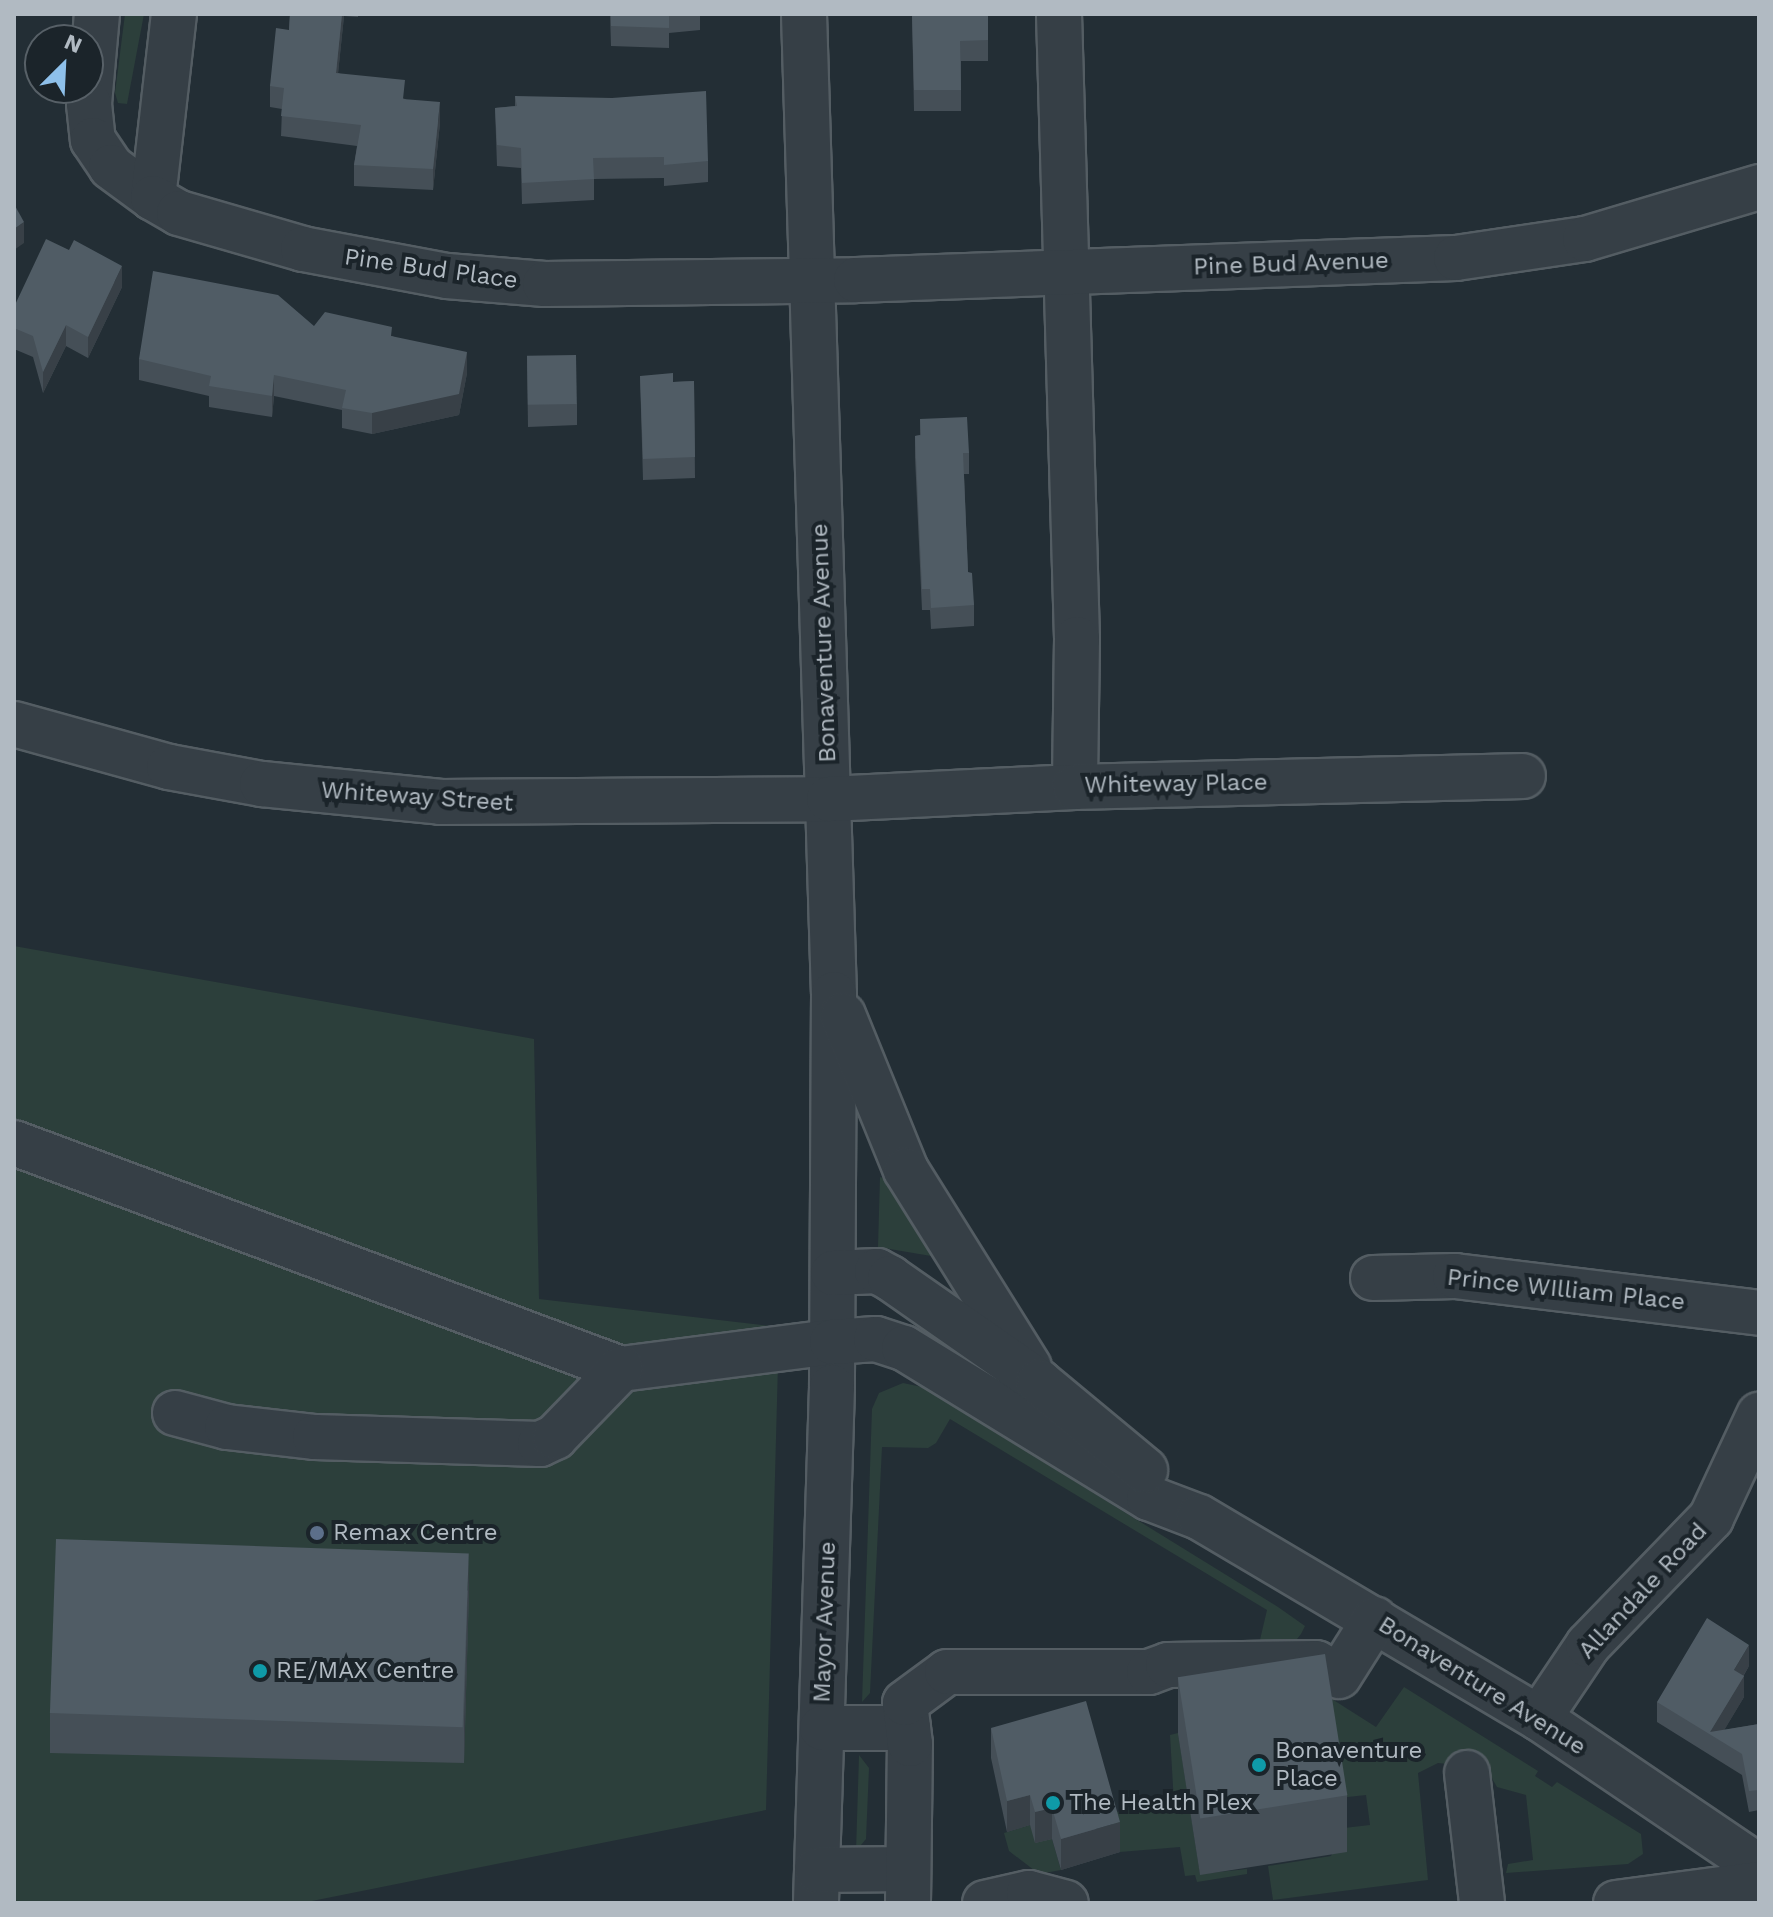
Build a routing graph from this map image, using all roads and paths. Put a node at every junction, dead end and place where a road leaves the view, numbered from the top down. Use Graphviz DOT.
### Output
graph roads {
  1 [pos="97,14"];
  2 [pos="174,14"];
  3 [pos="804,14"];
  4 [pos="1059,14"];
  5 [pos="1759,187"];
  6 [pos="153,198"];
  7 [pos="1068,272"];
  8 [pos="814,280"];
  9 [pos="14,724"];
  10 [pos="1523,776"];
  11 [pos="1075,787"];
  12 [pos="829,799"];
  13 [pos="834,994"];
  14 [pos="14,1143"];
  15 [pos="833,1273"];
  16 [pos="1373,1278"];
  17 [pos="1759,1313"];
  18 [pos="832,1342"];
  19 [pos="621,1369"];
  20 [pos="1039,1382"];
  21 [pos="175,1413"];
  22 [pos="1759,1415"];
  23 [pos="1199,1517"];
  24 [pos="1375,1619"];
  25 [pos="1539,1718"];
  26 [pos="822,1728"];
  27 [pos="908,1728"];
  28 [pos="1467,1773"];
  29 [pos="1759,1867"];
  30 [pos="1759,1884"];
  31 [pos="817,1886"];
  32 [pos="908,1886"];
  33 [pos="1637,1902"];
  34 [pos="985,1903"];
  35 [pos="1066,1903"];
  36 [pos="1482,1903"];
  1 -- 6 [label="street, Pine Bud Place"];
  2 -- 6 [label="street"];
  3 -- 8 [label="street, Bonaventure Avenue"];
  4 -- 7 [label="street"];
  5 -- 7 [label="street, Pine Bud Avenue"];
  6 -- 8 [label="street, Pine Bud Place"];
  7 -- 8 [label="street, Pine Bud Avenue"];
  7 -- 11 [label="street"];
  8 -- 12 [label="street, Bonaventure Avenue"];
  9 -- 12 [label="street, Whiteway Street"];
  10 -- 11 [label="street, Whiteway Place"];
  11 -- 12 [label="street, Whiteway Place"];
  12 -- 13 [label="street, Bonaventure Avenue"];
  13 -- 15 [label="street, Bonaventure Avenue"];
  13 -- 20 [label="street"];
  14 -- 19 [label="street"];
  15 -- 18 [label="street, Bonaventure Avenue"];
  15 -- 20 [label="street, Bonaventure Avenue"];
  16 -- 17 [label="street, Prince WIlliam Place"];
  18 -- 19 [label="street"];
  18 -- 23 [label="street, Bonaventure Avenue"];
  18 -- 26 [label="street, Mayor Avenue"];
  19 -- 21 [label="street"];
  20 -- 23 [label="street, Bonaventure Avenue"];
  22 -- 25 [label="street, Allandale Road"];
  23 -- 24 [label="street, Bonaventure Avenue"];
  24 -- 25 [label="street, Bonaventure Avenue"];
  24 -- 27 [label="street"];
  25 -- 29 [label="street, Bonaventure Avenue"];
  26 -- 27 [label="street"];
  26 -- 31 [label="street, Mayor Avenue"];
  27 -- 32 [label="street"];
  28 -- 36 [label="street"];
  30 -- 33 [label="street"];
  31 -- 32 [label="street"];
  34 -- 35 [label="street"];
}
